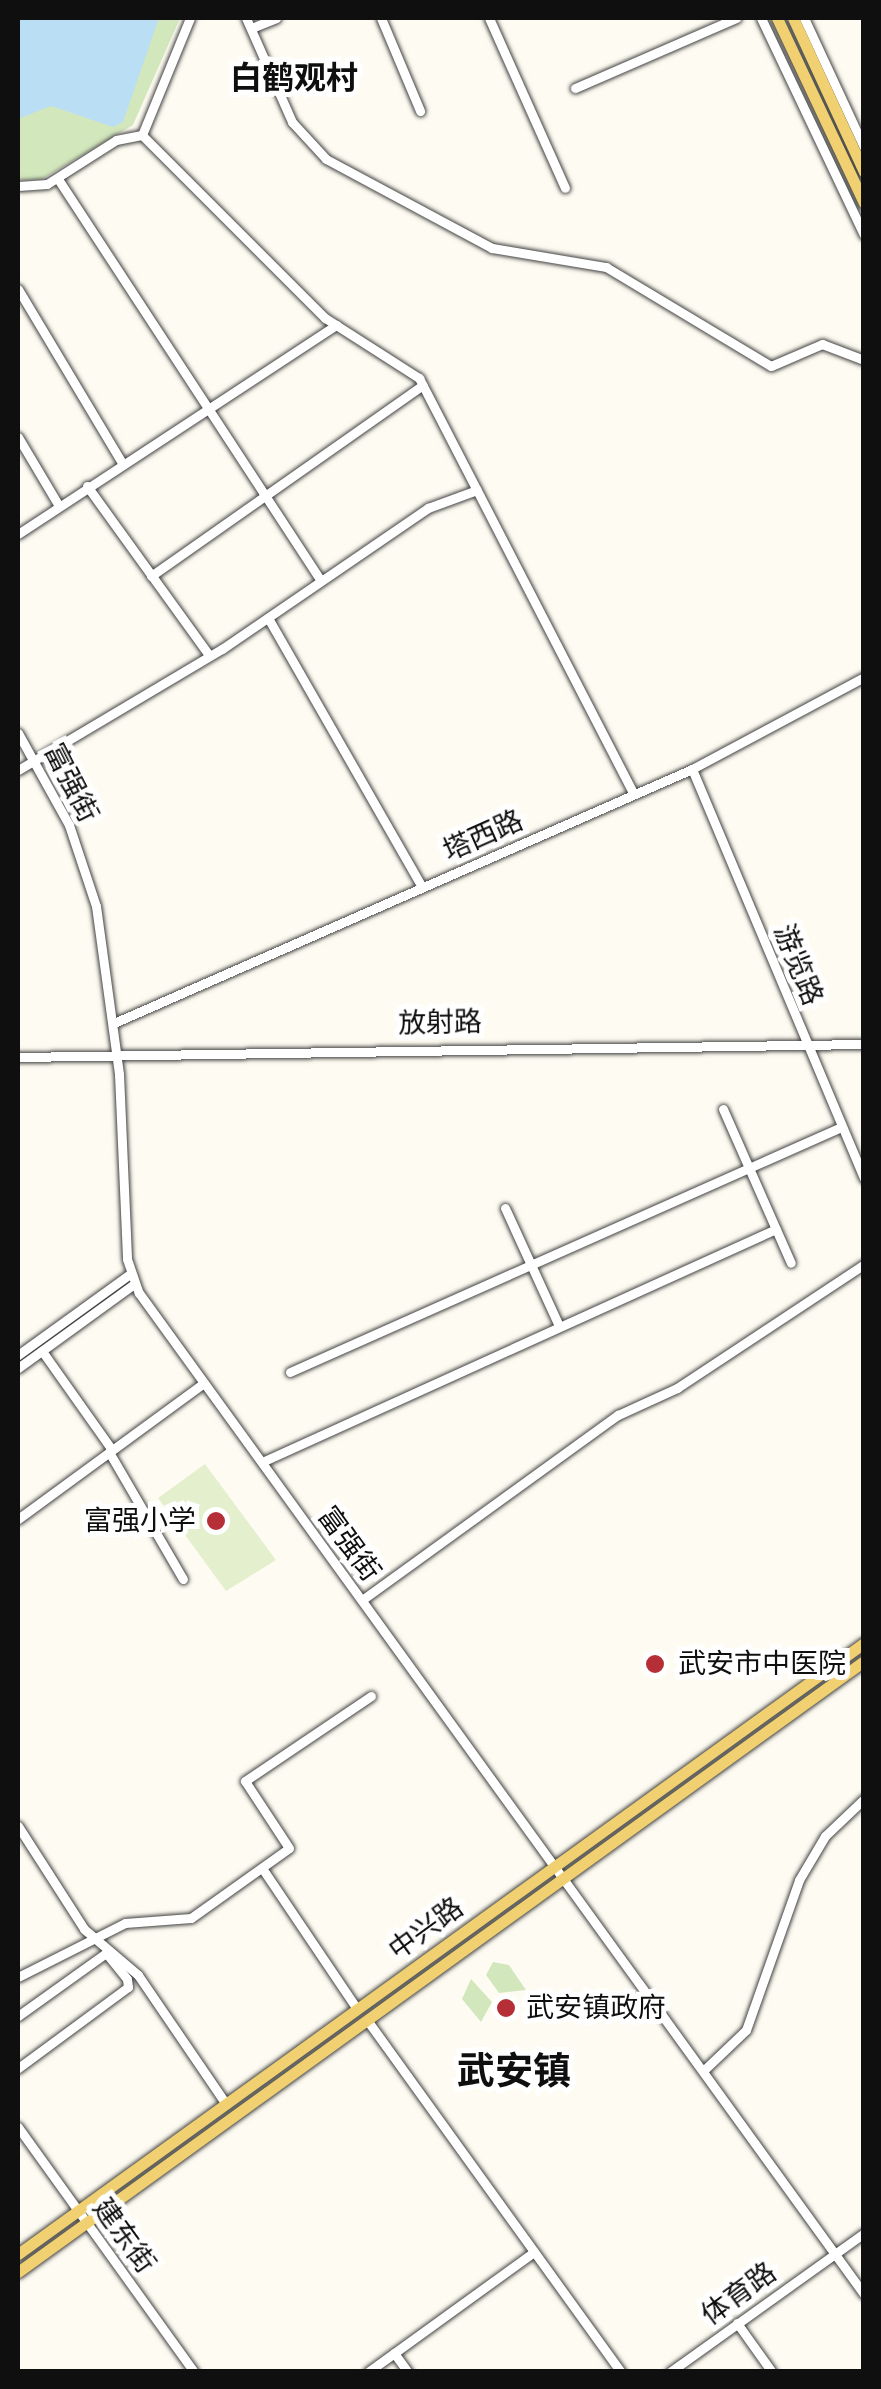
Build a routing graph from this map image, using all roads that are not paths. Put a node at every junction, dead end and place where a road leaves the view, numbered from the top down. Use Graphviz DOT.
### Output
graph roads {
  1 [pos="190,18"];
  2 [pos="246,18"];
  3 [pos="276,18"];
  4 [pos="381,18"];
  5 [pos="488,18"];
  6 [pos="736,18"];
  7 [pos="761,18"];
  8 [pos="778,18"];
  9 [pos="793,18"];
  10 [pos="804,18"];
  11 [pos="254,28"];
  12 [pos="575,88"];
  13 [pos="420,111"];
  14 [pos="142,135"];
  15 [pos="864,147"];
  16 [pos="864,172"];
  17 [pos="58,179"];
  18 [pos="18,186"];
  19 [pos="564,188"];
  20 [pos="864,203"];
  21 [pos="864,235"];
  22 [pos="18,288"];
  23 [pos="336,325"];
  24 [pos="864,360"];
  25 [pos="423,385"];
  26 [pos="202,413"];
  27 [pos="18,437"];
  28 [pos="122,463"];
  29 [pos="87,486"];
  30 [pos="478,490"];
  31 [pos="262,498"];
  32 [pos="59,506"];
  33 [pos="18,534"];
  34 [pos="151,576"];
  35 [pos="320,581"];
  36 [pos="268,618"];
  37 [pos="210,655"];
  38 [pos="864,677"];
  39 [pos="18,733"];
  40 [pos="34,758"];
  41 [pos="692,769"];
  42 [pos="18,770"];
  43 [pos="634,794"];
  44 [pos="422,887"];
  45 [pos="114,1024"];
  46 [pos="806,1043"];
  47 [pos="864,1044"];
  48 [pos="117,1052"];
  49 [pos="18,1057"];
  50 [pos="723,1109"];
  51 [pos="842,1127"];
  52 [pos="750,1170"];
  53 [pos="864,1178"];
  54 [pos="506,1208"];
  55 [pos="776,1229"];
  56 [pos="792,1263"];
  57 [pos="864,1264"];
  58 [pos="532,1266"];
  59 [pos="132,1279"];
  60 [pos="559,1326"];
  61 [pos="42,1350"];
  62 [pos="18,1356"];
  63 [pos="18,1368"];
  64 [pos="290,1372"];
  65 [pos="204,1383"];
  66 [pos="111,1451"];
  67 [pos="262,1462"];
  68 [pos="18,1518"];
  69 [pos="183,1579"];
  70 [pos="362,1600"];
  71 [pos="864,1643"];
  72 [pos="864,1661"];
  73 [pos="370,1696"];
  74 [pos="864,1798"];
  75 [pos="18,1826"];
  76 [pos="556,1866"];
  77 [pos="262,1868"];
  78 [pos="564,1878"];
  79 [pos="95,1938"];
  80 [pos="18,1977"];
  81 [pos="357,2009"];
  82 [pos="18,2016"];
  83 [pos="367,2020"];
  84 [pos="18,2068"];
  85 [pos="703,2071"];
  86 [pos="226,2104"];
  87 [pos="18,2127"];
  88 [pos="78,2210"];
  89 [pos="86,2222"];
  90 [pos="864,2233"];
  91 [pos="534,2252"];
  92 [pos="18,2254"];
  93 [pos="834,2254"];
  94 [pos="18,2272"];
  95 [pos="864,2294"];
  96 [pos="737,2323"];
  97 [pos="394,2353"];
  98 [pos="194,2372"];
  99 [pos="368,2372"];
  100 [pos="408,2372"];
  101 [pos="621,2372"];
  102 [pos="670,2372"];
  103 [pos="772,2372"];
  1 -- 14 [label="street"];
  2 -- 11 [label="street"];
  3 -- 11 [label="street"];
  4 -- 13 [label="street"];
  5 -- 19 [label="street"];
  6 -- 12 [label="street"];
  7 -- 21 [label="street"];
  8 -- 20 [label="main road"];
  9 -- 16 [label="main road"];
  10 -- 15 [label="street"];
  11 -- 24 [label="street"];
  14 -- 17 [label="street"];
  14 -- 23 [label="street"];
  17 -- 18 [label="street"];
  17 -- 26 [label="street"];
  22 -- 28 [label="street"];
  23 -- 25 [label="street"];
  23 -- 26 [label="street"];
  25 -- 30 [label="street"];
  25 -- 31 [label="street"];
  26 -- 28 [label="street"];
  26 -- 31 [label="street"];
  27 -- 32 [label="street"];
  28 -- 29 [label="street"];
  29 -- 32 [label="street"];
  29 -- 34 [label="street"];
  30 -- 35 [label="street"];
  30 -- 43 [label="street"];
  31 -- 34 [label="street"];
  31 -- 35 [label="street"];
  32 -- 33 [label="street"];
  34 -- 37 [label="street"];
  35 -- 36 [label="street"];
  36 -- 37 [label="street"];
  36 -- 44 [label="street"];
  37 -- 40 [label="street"];
  38 -- 41 [label="street, 塔西路"];
  39 -- 40 [label="street, 富强街"];
  40 -- 42 [label="street"];
  40 -- 45 [label="street, 富强街"];
  41 -- 43 [label="street, 塔西路"];
  41 -- 46 [label="street, 游览路"];
  43 -- 44 [label="street, 塔西路"];
  44 -- 45 [label="street, 塔西路"];
  45 -- 48 [label="street, 富强街"];
  46 -- 47 [label="street, 放射路"];
  46 -- 48 [label="street, 放射路"];
  46 -- 51 [label="street, 游览路"];
  48 -- 49 [label="street, 放射路"];
  48 -- 59 [label="street, 富强街"];
  50 -- 52 [label="street"];
  51 -- 52 [label="street"];
  51 -- 53 [label="street, 游览路"];
  52 -- 55 [label="street"];
  52 -- 58 [label="street"];
  54 -- 58 [label="street"];
  55 -- 56 [label="street"];
  55 -- 60 [label="street"];
  57 -- 70 [label="street"];
  58 -- 60 [label="street"];
  58 -- 64 [label="street"];
  59 -- 61 [label="street"];
  59 -- 62 [label="street"];
  59 -- 65 [label="street, 富强街"];
  60 -- 67 [label="street"];
  61 -- 63 [label="street"];
  61 -- 66 [label="street"];
  65 -- 66 [label="street"];
  65 -- 67 [label="street, 富强街"];
  66 -- 68 [label="street"];
  66 -- 69 [label="street"];
  67 -- 70 [label="street, 富强街"];
  70 -- 76 [label="street, 富强街"];
  71 -- 76 [label="main road, 中兴路"];
  72 -- 78 [label="main road, 中兴路"];
  73 -- 77 [label="street"];
  74 -- 85 [label="street"];
  75 -- 79 [label="street"];
  76 -- 78 [label="street, 富强街"];
  76 -- 81 [label="main road, 中兴路"];
  77 -- 79 [label="street"];
  77 -- 81 [label="street"];
  78 -- 83 [label="main road, 中兴路"];
  78 -- 85 [label="street, 富强街"];
  79 -- 80 [label="street"];
  79 -- 86 [label="street"];
  81 -- 86 [label="main road, 中兴路"];
  82 -- 84 [label="street"];
  83 -- 89 [label="main road, 中兴路"];
  83 -- 91 [label="street"];
  85 -- 93 [label="street, 富强街"];
  86 -- 88 [label="main road, 中兴路"];
  87 -- 88 [label="street, 建东街"];
  88 -- 89 [label="street, 建东街"];
  88 -- 92 [label="main road, 中兴路"];
  89 -- 94 [label="main road, 中兴路"];
  89 -- 98 [label="street, 建东街"];
  90 -- 93 [label="street, 体育路"];
  91 -- 97 [label="street"];
  91 -- 101 [label="street"];
  93 -- 95 [label="street, 富强街"];
  93 -- 96 [label="street, 体育路"];
  96 -- 102 [label="street, 体育路"];
  96 -- 103 [label="street"];
  97 -- 99 [label="street"];
  97 -- 100 [label="street"];
}
